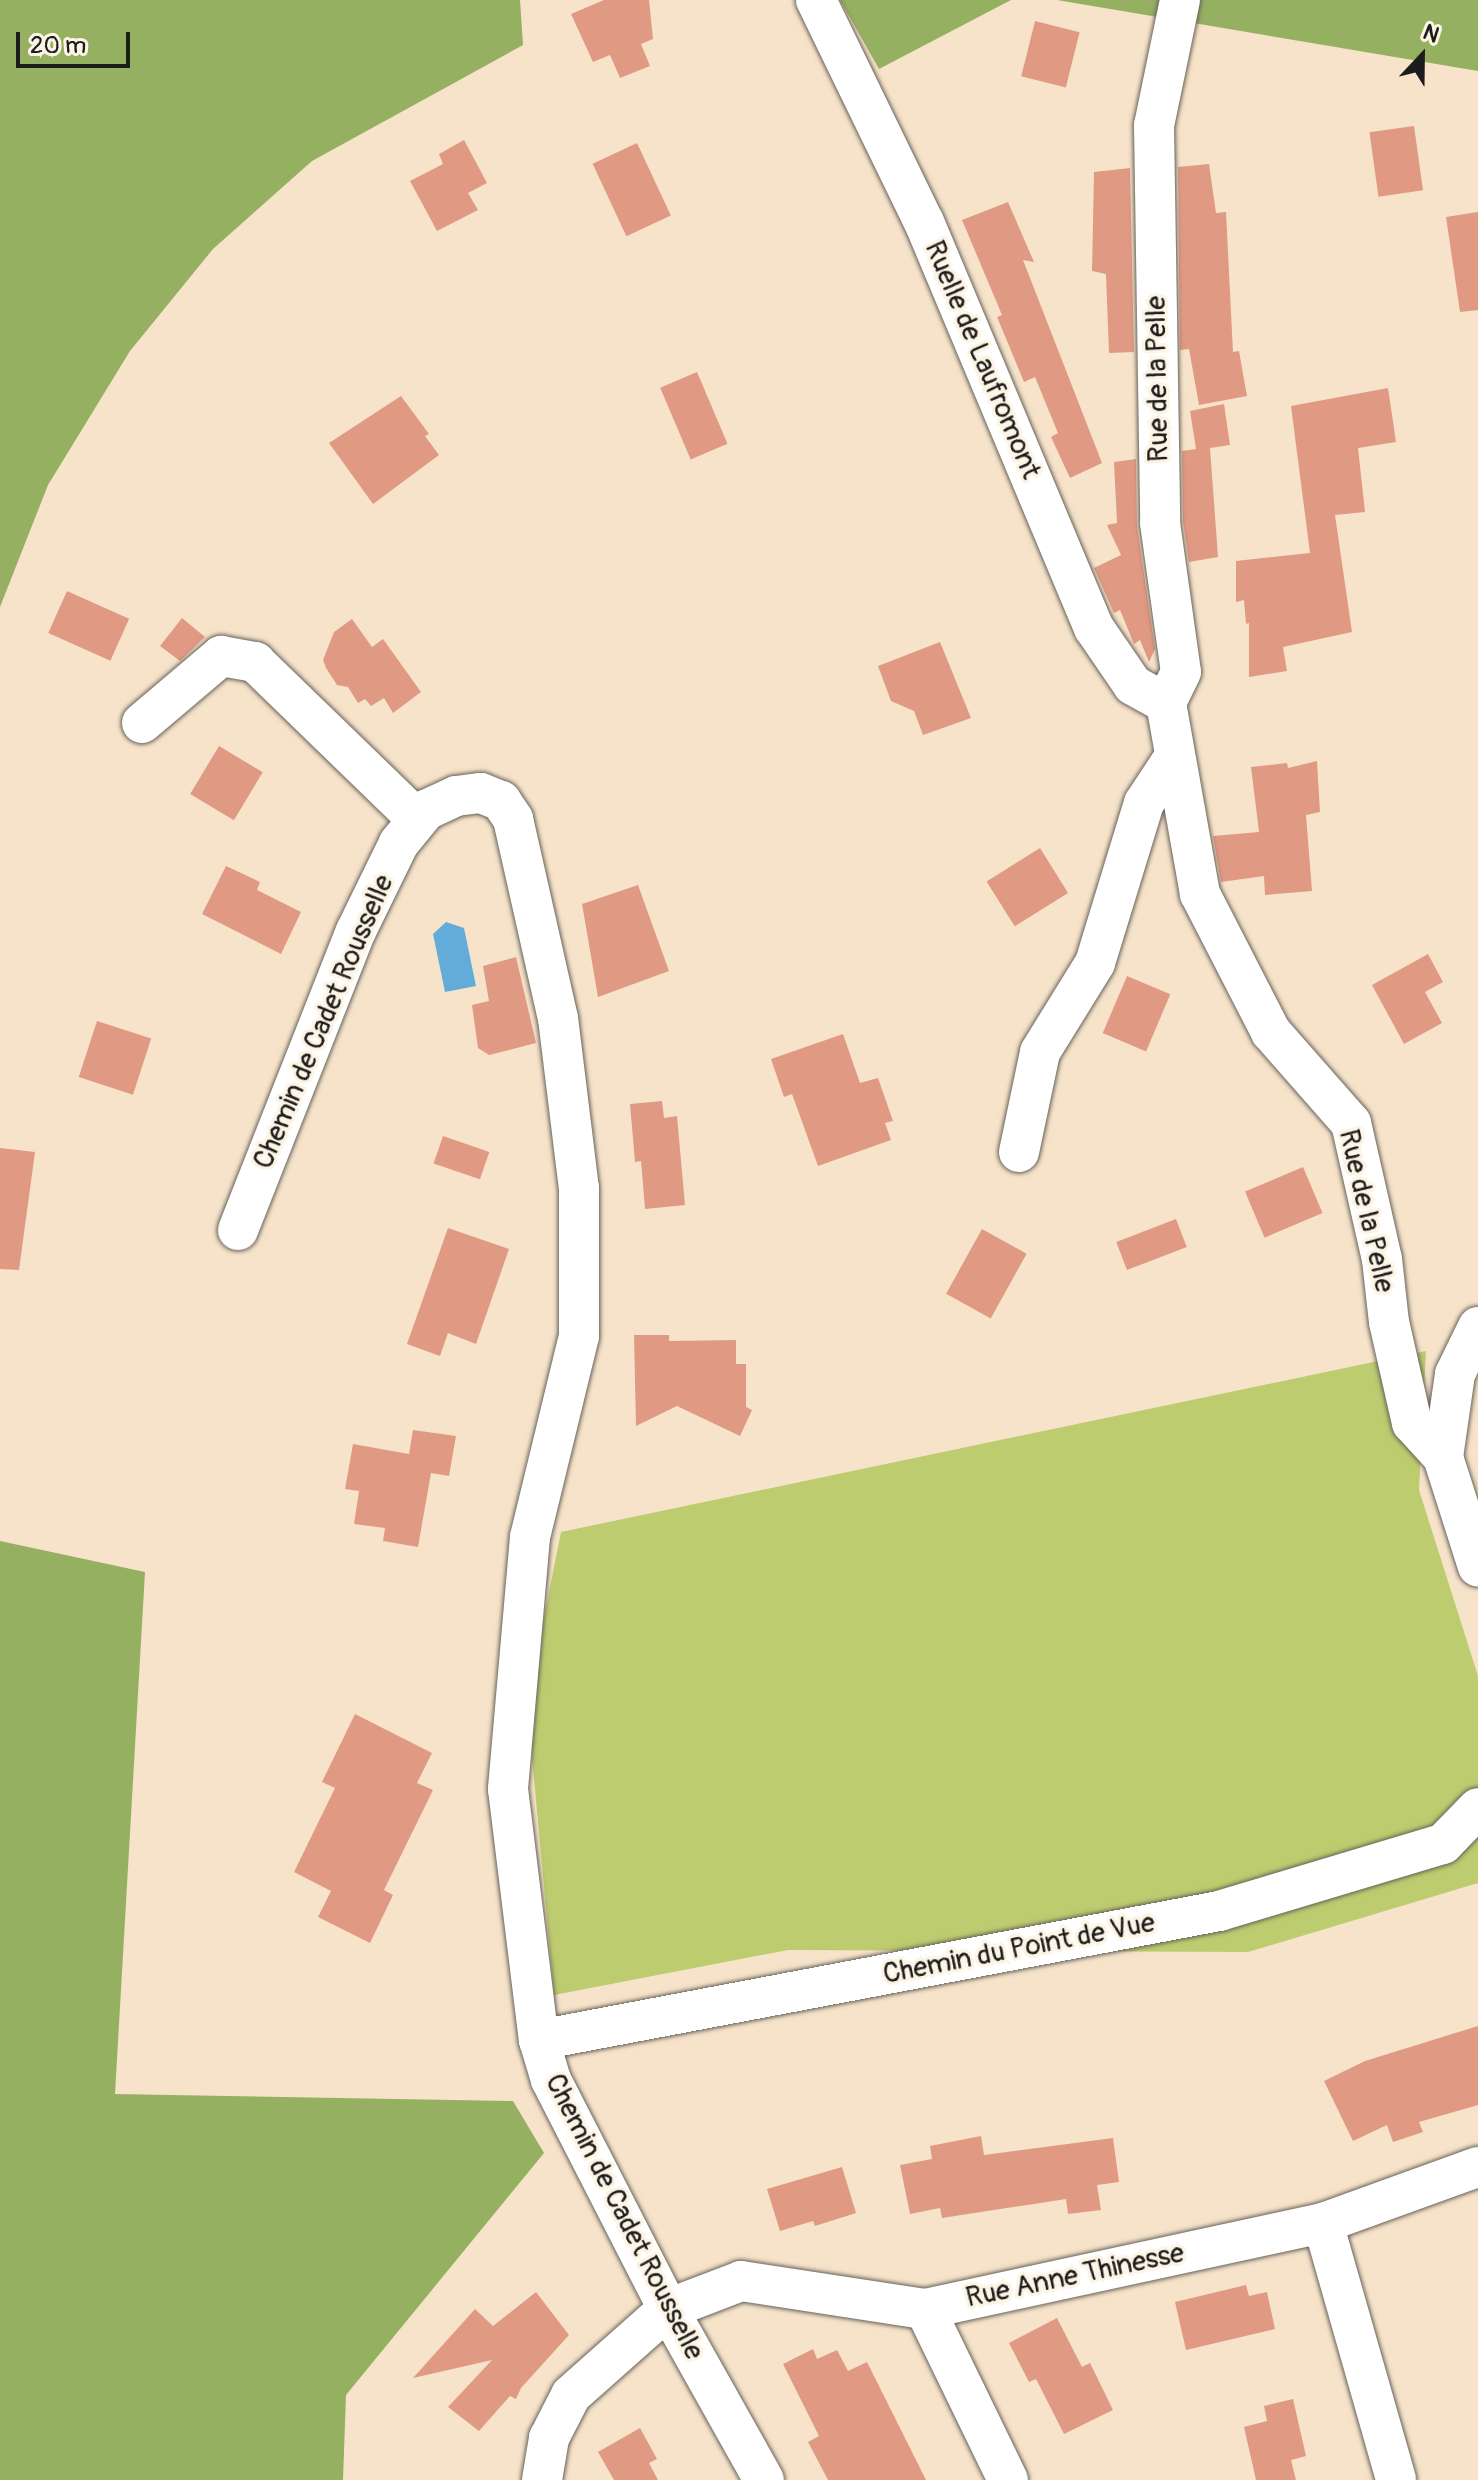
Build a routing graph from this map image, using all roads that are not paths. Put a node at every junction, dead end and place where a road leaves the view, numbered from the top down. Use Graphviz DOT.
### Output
graph roads {
  1 [pos="816,0"];
  2 [pos="1180,0"];
  3 [pos="1166,703"];
  4 [pos="142,723"];
  5 [pos="1175,756"];
  6 [pos="417,819"];
  7 [pos="1019,1152"];
  8 [pos="238,1230"];
  9 [pos="1478,1327"];
  10 [pos="1443,1457"];
  11 [pos="1478,1567"];
  12 [pos="1478,1808"];
  13 [pos="539,2040"];
  14 [pos="1478,2167"];
  15 [pos="1323,2223"];
  16 [pos="668,2309"];
  17 [pos="925,2309"];
  18 [pos="542,2480"];
  19 [pos="764,2480"];
  20 [pos="1008,2480"];
  21 [pos="1396,2480"];
  1 -- 3 [label="street, Ruelle de Laufromont"];
  2 -- 3 [label="street, Rue de la Pelle"];
  3 -- 5 [label="street, Rue de la Pelle"];
  4 -- 6 [label="street"];
  5 -- 7 [label="street"];
  5 -- 10 [label="street, Rue de la Pelle"];
  6 -- 8 [label="street, Chemin de Cadet Rousselle"];
  6 -- 13 [label="street, Chemin de Cadet Rousselle"];
  9 -- 10 [label="street"];
  10 -- 11 [label="street"];
  12 -- 13 [label="street, Chemin du Point de Vue"];
  13 -- 16 [label="street, Chemin de Cadet Rousselle"];
  14 -- 15 [label="street, Rue Anne Thinesse"];
  15 -- 17 [label="street, Rue Anne Thinesse"];
  15 -- 21 [label="street"];
  16 -- 17 [label="street, Rue Anne Thinesse"];
  16 -- 18 [label="street"];
  16 -- 19 [label="street, Chemin de Cadet Rousselle"];
  17 -- 20 [label="street"];
}
